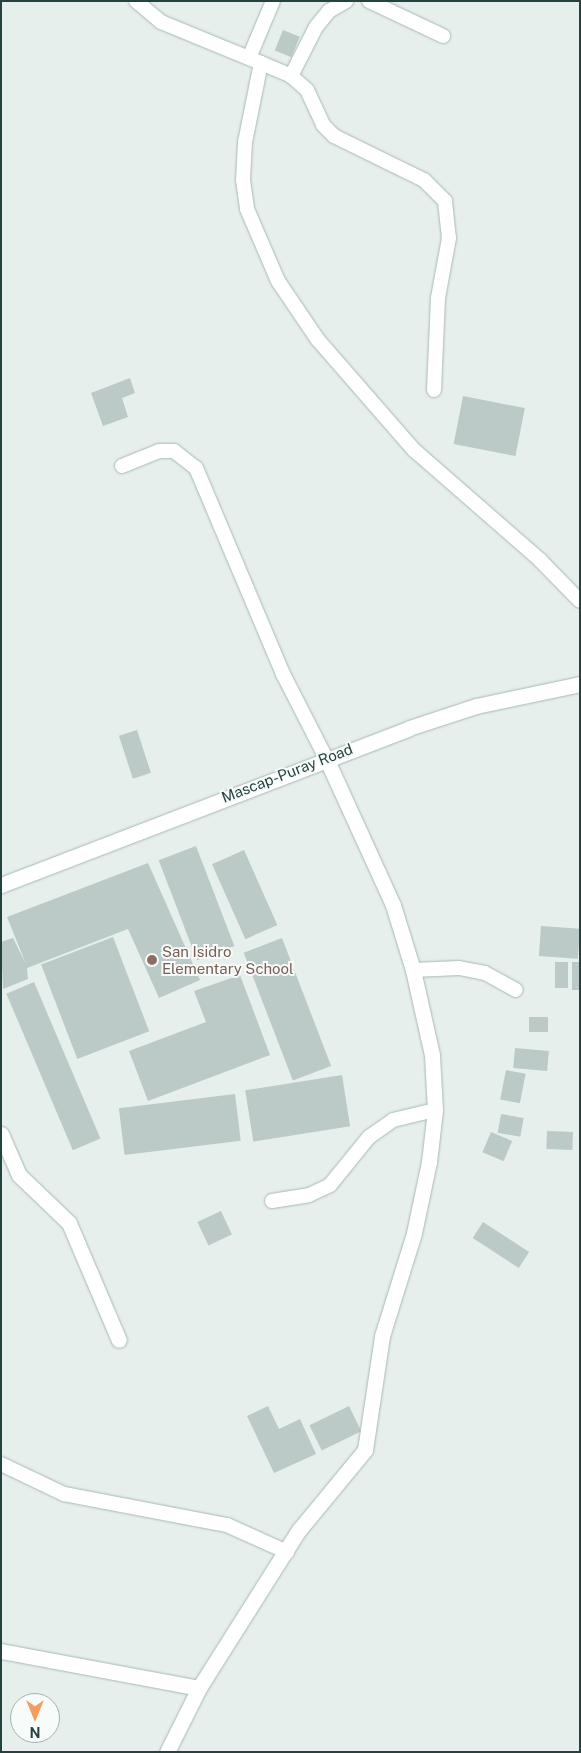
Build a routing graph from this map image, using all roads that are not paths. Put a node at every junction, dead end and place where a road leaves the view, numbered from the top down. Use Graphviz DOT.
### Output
graph roads {
  1 [pos="136,1"];
  2 [pos="273,1"];
  3 [pos="346,1"];
  4 [pos="369,1"];
  5 [pos="443,36"];
  6 [pos="255,61"];
  7 [pos="291,76"];
  8 [pos="434,390"];
  9 [pos="122,466"];
  10 [pos="580,601"];
  11 [pos="580,684"];
  12 [pos="326,758"];
  13 [pos="1,885"];
  14 [pos="413,970"];
  15 [pos="516,990"];
  16 [pos="436,1110"];
  17 [pos="1,1134"];
  18 [pos="272,1201"];
  19 [pos="119,1340"];
  20 [pos="1,1464"];
  21 [pos="287,1552"];
  22 [pos="1,1651"];
  23 [pos="199,1688"];
  24 [pos="182,1722"];
  25 [pos="167,1752"];
  26 [pos="174,1752"];
  1 -- 6 [label="lane"];
  2 -- 6 [label="lane"];
  3 -- 7 [label="lane"];
  4 -- 5 [label="lane"];
  6 -- 7 [label="lane"];
  6 -- 10 [label="lane"];
  7 -- 8 [label="lane"];
  9 -- 12 [label="lane"];
  11 -- 12 [label="street, Mascap-Puray Road"];
  12 -- 13 [label="street, Mascap-Puray Road"];
  12 -- 14 [label="street"];
  14 -- 15 [label="lane"];
  14 -- 16 [label="street"];
  16 -- 18 [label="lane"];
  16 -- 21 [label="street"];
  17 -- 19 [label="street"];
  20 -- 21 [label="lane"];
  21 -- 23 [label="street"];
  22 -- 23 [label="street"];
  23 -- 24 [label="street"];
  24 -- 25 [label="street"];
  24 -- 26 [label="lane"];
}
